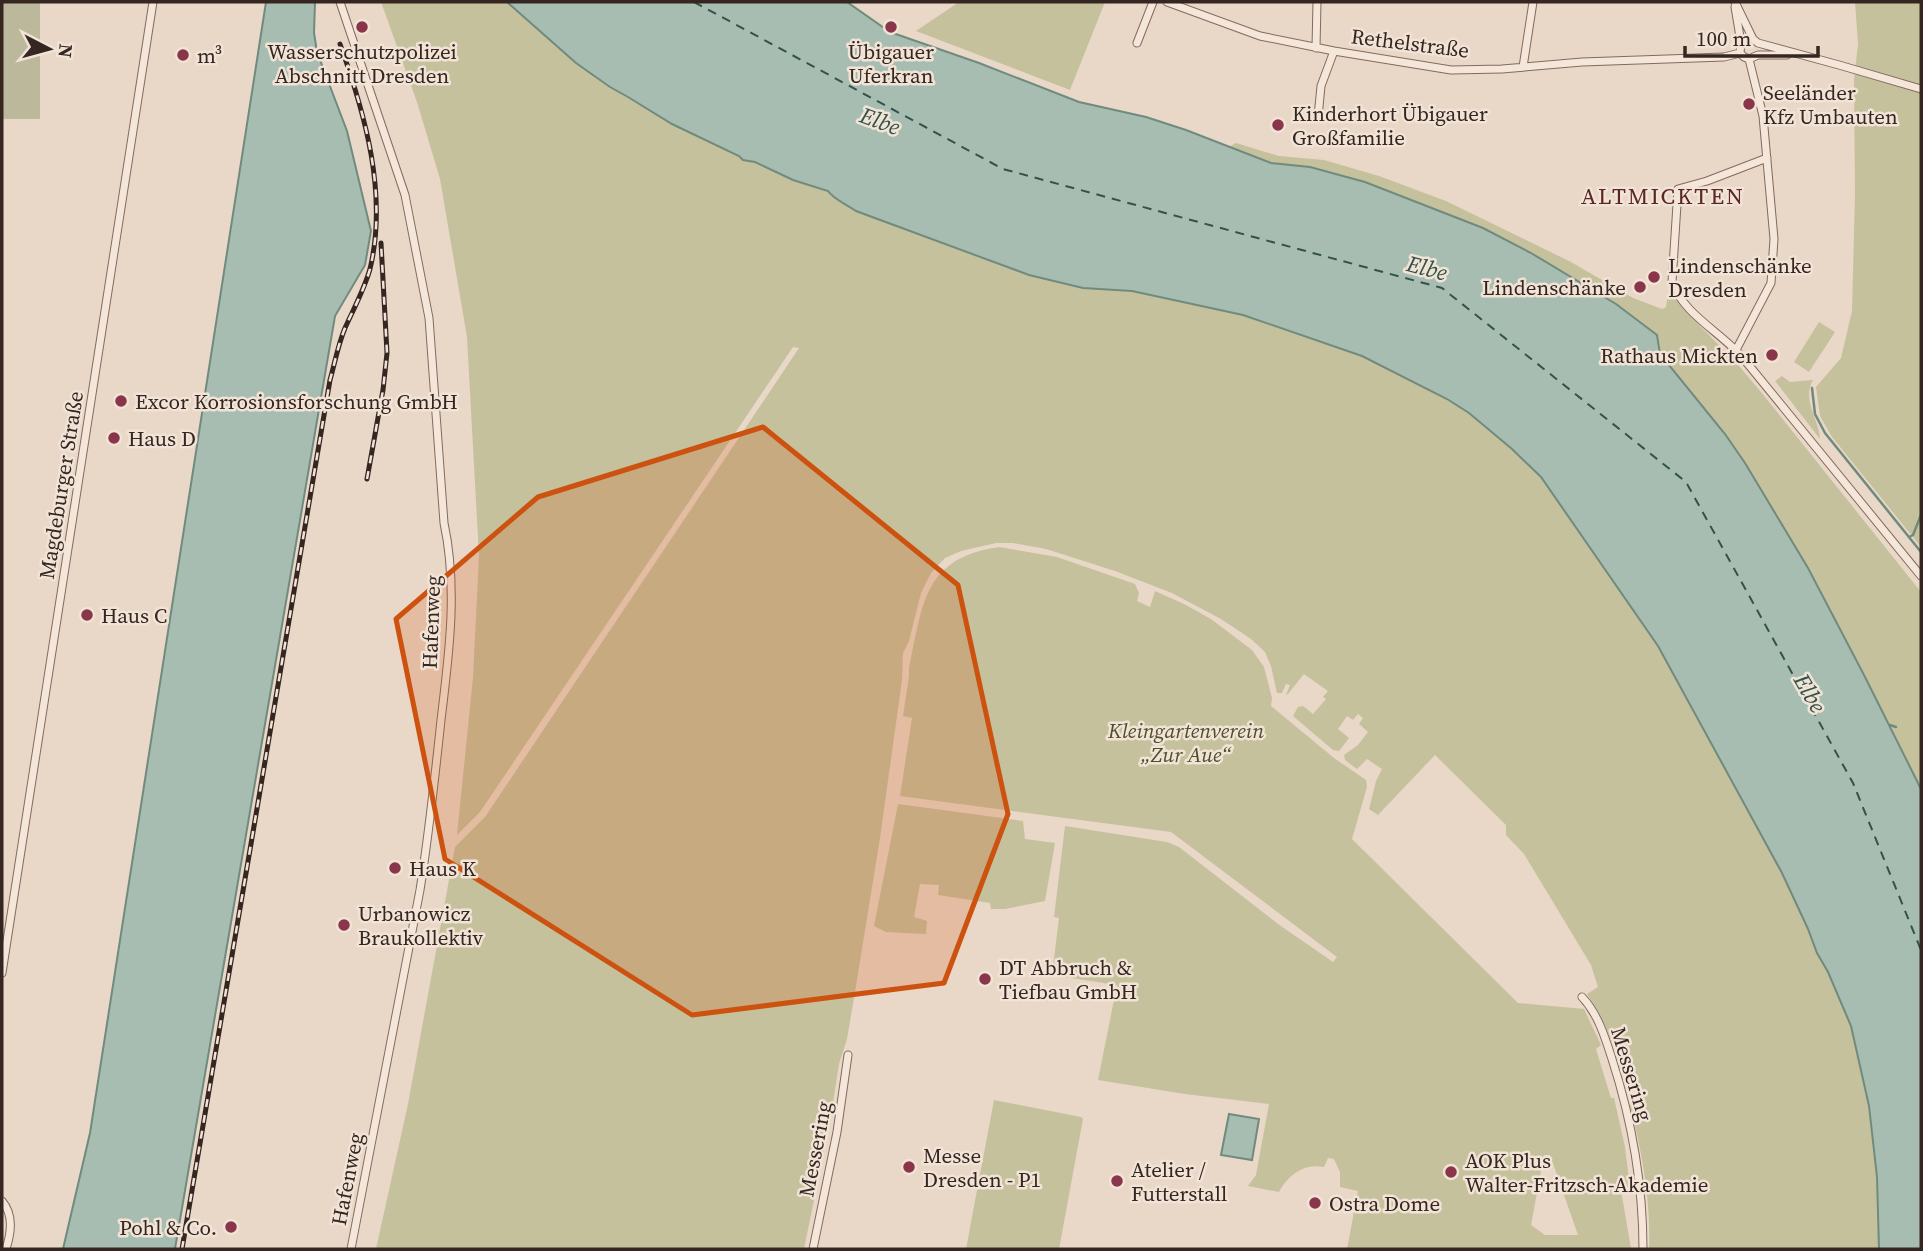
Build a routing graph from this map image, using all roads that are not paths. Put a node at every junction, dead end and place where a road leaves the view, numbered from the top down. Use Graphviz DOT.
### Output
graph roads {
  1 [pos="153,2"];
  2 [pos="340,2"];
  3 [pos="1153,2"];
  4 [pos="1167,2"];
  5 [pos="1317,2"];
  6 [pos="1533,2"];
  7 [pos="1734,2"];
  8 [pos="1756,41"];
  9 [pos="1137,43"];
  10 [pos="1741,43"];
  11 [pos="1316,48"];
  12 [pos="1334,51"];
  13 [pos="1740,53"];
  14 [pos="1758,55"];
  15 [pos="1798,55"];
  16 [pos="1749,59"];
  17 [pos="1523,67"];
  18 [pos="1921,89"];
  19 [pos="1318,117"];
  20 [pos="1767,158"];
  21 [pos="1736,350"];
  22 [pos="1921,576"];
  23 [pos="2,973"];
  24 [pos="1582,997"];
  25 [pos="848,1055"];
  26 [pos="2,1201"];
  27 [pos="6,1249"];
  28 [pos="351,1249"];
  29 [pos="813,1249"];
  30 [pos="1643,1249"];
  1 -- 23 [label="street, Magdeburger Straße"];
  2 -- 28 [label="street, Hafenweg"];
  3 -- 9 [label="street"];
  4 -- 11 [label="street, Rethelstraße"];
  5 -- 11 [label="street"];
  6 -- 17 [label="street"];
  7 -- 8 [label="street"];
  7 -- 10 [label="street"];
  8 -- 10 [label="street"];
  8 -- 14 [label="street"];
  8 -- 15 [label="street"];
  10 -- 13 [label="street"];
  11 -- 12 [label="street, Rethelstraße"];
  12 -- 17 [label="street, Rethelstraße"];
  12 -- 19 [label="street"];
  13 -- 16 [label="street"];
  13 -- 17 [label="street, Rethelstraße"];
  14 -- 15 [label="street"];
  14 -- 16 [label="street"];
  15 -- 18 [label="street"];
  16 -- 20 [label="street"];
  20 -- 21 [label="street"];
  20 -- 21 [label="street"];
  21 -- 22 [label="street"];
  24 -- 30 [label="street, Messering"];
  25 -- 29 [label="street, Messering"];
  26 -- 27 [label="street"];
}
